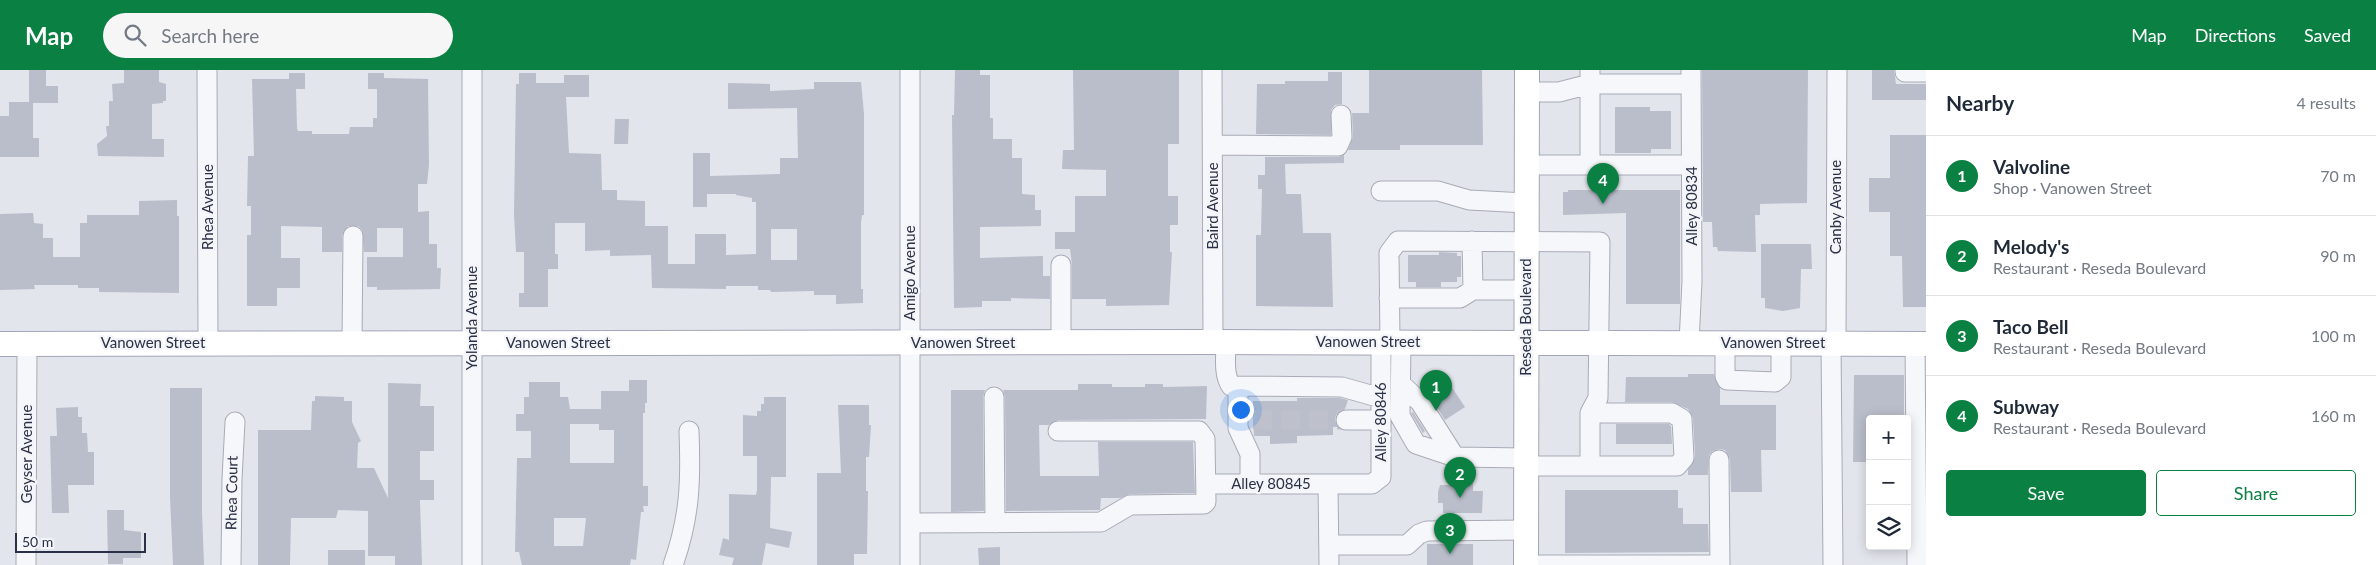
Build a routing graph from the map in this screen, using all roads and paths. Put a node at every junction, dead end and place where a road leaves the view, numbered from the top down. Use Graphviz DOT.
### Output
graph roads {
  1 [pos="207,70"];
  2 [pos="472,70"];
  3 [pos="910,70"];
  4 [pos="1212,70"];
  5 [pos="1836,70"];
  6 [pos="1905,70"];
  7 [pos="1926,72"];
  8 [pos="1590,77"];
  9 [pos="1685,77"];
  10 [pos="1527,81"];
  11 [pos="1341,115"];
  12 [pos="1213,144"];
  13 [pos="1526,165"];
  14 [pos="1590,165"];
  15 [pos="1692,165"];
  16 [pos="1381,191"];
  17 [pos="1526,203"];
  18 [pos="353,236"];
  19 [pos="1526,240"];
  20 [pos="1472,241"];
  21 [pos="1061,266"];
  22 [pos="1473,290"];
  23 [pos="1526,290"];
  24 [pos="1389,298"];
  25 [pos="1061,342"];
  26 [pos="1220,342"];
  27 [pos="1391,342"];
  28 [pos="208,343"];
  29 [pos="352,343"];
  30 [pos="472,343"];
  31 [pos="910,343"];
  32 [pos="1526,343"];
  33 [pos="1598,343"];
  34 [pos="1689,343"];
  35 [pos="1724,343"];
  36 [pos="1781,343"];
  37 [pos="0,344"];
  38 [pos="27,344"];
  39 [pos="1833,344"];
  40 [pos="1921,344"];
  41 [pos="1401,384"];
  42 [pos="1238,387"];
  43 [pos="994,396"];
  44 [pos="1381,398"];
  45 [pos="1590,413"];
  46 [pos="1346,420"];
  47 [pos="1381,420"];
  48 [pos="235,422"];
  49 [pos="689,431"];
  50 [pos="1058,431"];
  51 [pos="1455,457"];
  52 [pos="1719,460"];
  53 [pos="1526,462"];
  54 [pos="1590,466"];
  55 [pos="1210,484"];
  56 [pos="1250,484"];
  57 [pos="1328,484"];
  58 [pos="910,523"];
  59 [pos="995,523"];
  60 [pos="1526,530"];
  61 [pos="1329,545"];
  62 [pos="26,565"];
  63 [pos="232,565"];
  64 [pos="472,565"];
  65 [pos="673,565"];
  66 [pos="910,565"];
  67 [pos="1329,565"];
  68 [pos="1526,565"];
  69 [pos="1720,565"];
  70 [pos="1833,565"];
  71 [pos="1917,565"];
  1 -- 28 [label="street, Rhea Avenue"];
  2 -- 30 [label="street, Yolanda Avenue"];
  3 -- 31 [label="street, Amigo Avenue"];
  4 -- 12 [label="street, Baird Avenue"];
  5 -- 39 [label="street, Canby Avenue"];
  6 -- 7 [label="street"];
  8 -- 9 [label="street"];
  8 -- 10 [label="street"];
  8 -- 14 [label="street"];
  9 -- 15 [label="street, Alley 80834"];
  10 -- 13 [label="main road, Reseda Boulevard"];
  11 -- 12 [label="street"];
  12 -- 26 [label="street, Baird Avenue"];
  13 -- 14 [label="street"];
  13 -- 17 [label="main road, Reseda Boulevard"];
  14 -- 15 [label="street"];
  15 -- 34 [label="street, Alley 80834"];
  16 -- 17 [label="street"];
  17 -- 19 [label="main road, Reseda Boulevard"];
  18 -- 29 [label="street"];
  19 -- 20 [label="street"];
  19 -- 23 [label="main road, Reseda Boulevard"];
  19 -- 33 [label="street"];
  20 -- 22 [label="street"];
  20 -- 24 [label="street"];
  21 -- 25 [label="street"];
  22 -- 23 [label="street"];
  22 -- 24 [label="street"];
  23 -- 32 [label="main road, Reseda Boulevard"];
  24 -- 27 [label="street"];
  25 -- 26 [label="main road, Vanowen Street"];
  25 -- 31 [label="main road, Vanowen Street"];
  26 -- 27 [label="main road, Vanowen Street"];
  26 -- 42 [label="street, Baird Avenue"];
  27 -- 32 [label="main road, Vanowen Street"];
  27 -- 41 [label="street"];
  27 -- 44 [label="street, Alley 80846"];
  28 -- 29 [label="main road, Vanowen Street"];
  28 -- 38 [label="main road, Vanowen Street"];
  29 -- 30 [label="main road, Vanowen Street"];
  30 -- 31 [label="main road, Vanowen Street"];
  30 -- 64 [label="street, Yolanda Avenue"];
  31 -- 58 [label="street, Amigo Avenue"];
  32 -- 33 [label="main road, Vanowen Street"];
  32 -- 53 [label="main road, Reseda Boulevard"];
  33 -- 34 [label="main road, Vanowen Street"];
  33 -- 45 [label="street"];
  34 -- 35 [label="main road, Vanowen Street"];
  35 -- 36 [label="main road, Vanowen Street"];
  35 -- 36 [label="street"];
  36 -- 39 [label="main road, Vanowen Street"];
  37 -- 38 [label="main road, Vanowen Street"];
  38 -- 62 [label="street, Geyser Avenue"];
  39 -- 40 [label="main road, Vanowen Street"];
  39 -- 70 [label="street, Canby Avenue"];
  40 -- 71 [label="street"];
  41 -- 51 [label="street"];
  41 -- 51 [label="street"];
  42 -- 44 [label="street"];
  42 -- 56 [label="street"];
  43 -- 59 [label="street"];
  44 -- 47 [label="street, Alley 80846"];
  45 -- 54 [label="street"];
  45 -- 54 [label="street"];
  46 -- 47 [label="street"];
  47 -- 57 [label="street, Alley 80846"];
  48 -- 63 [label="street, Rhea Court"];
  49 -- 65 [label="street"];
  50 -- 55 [label="street"];
  51 -- 53 [label="street"];
  52 -- 69 [label="street"];
  53 -- 54 [label="street"];
  53 -- 60 [label="main road, Reseda Boulevard"];
  55 -- 56 [label="street, Alley 80845"];
  55 -- 59 [label="street"];
  56 -- 57 [label="street, Alley 80845"];
  57 -- 61 [label="street"];
  58 -- 59 [label="street"];
  58 -- 66 [label="street, Amigo Avenue"];
  60 -- 61 [label="street"];
  60 -- 68 [label="main road, Reseda Boulevard"];
  61 -- 67 [label="street"];
  68 -- 69 [label="street"];
}
